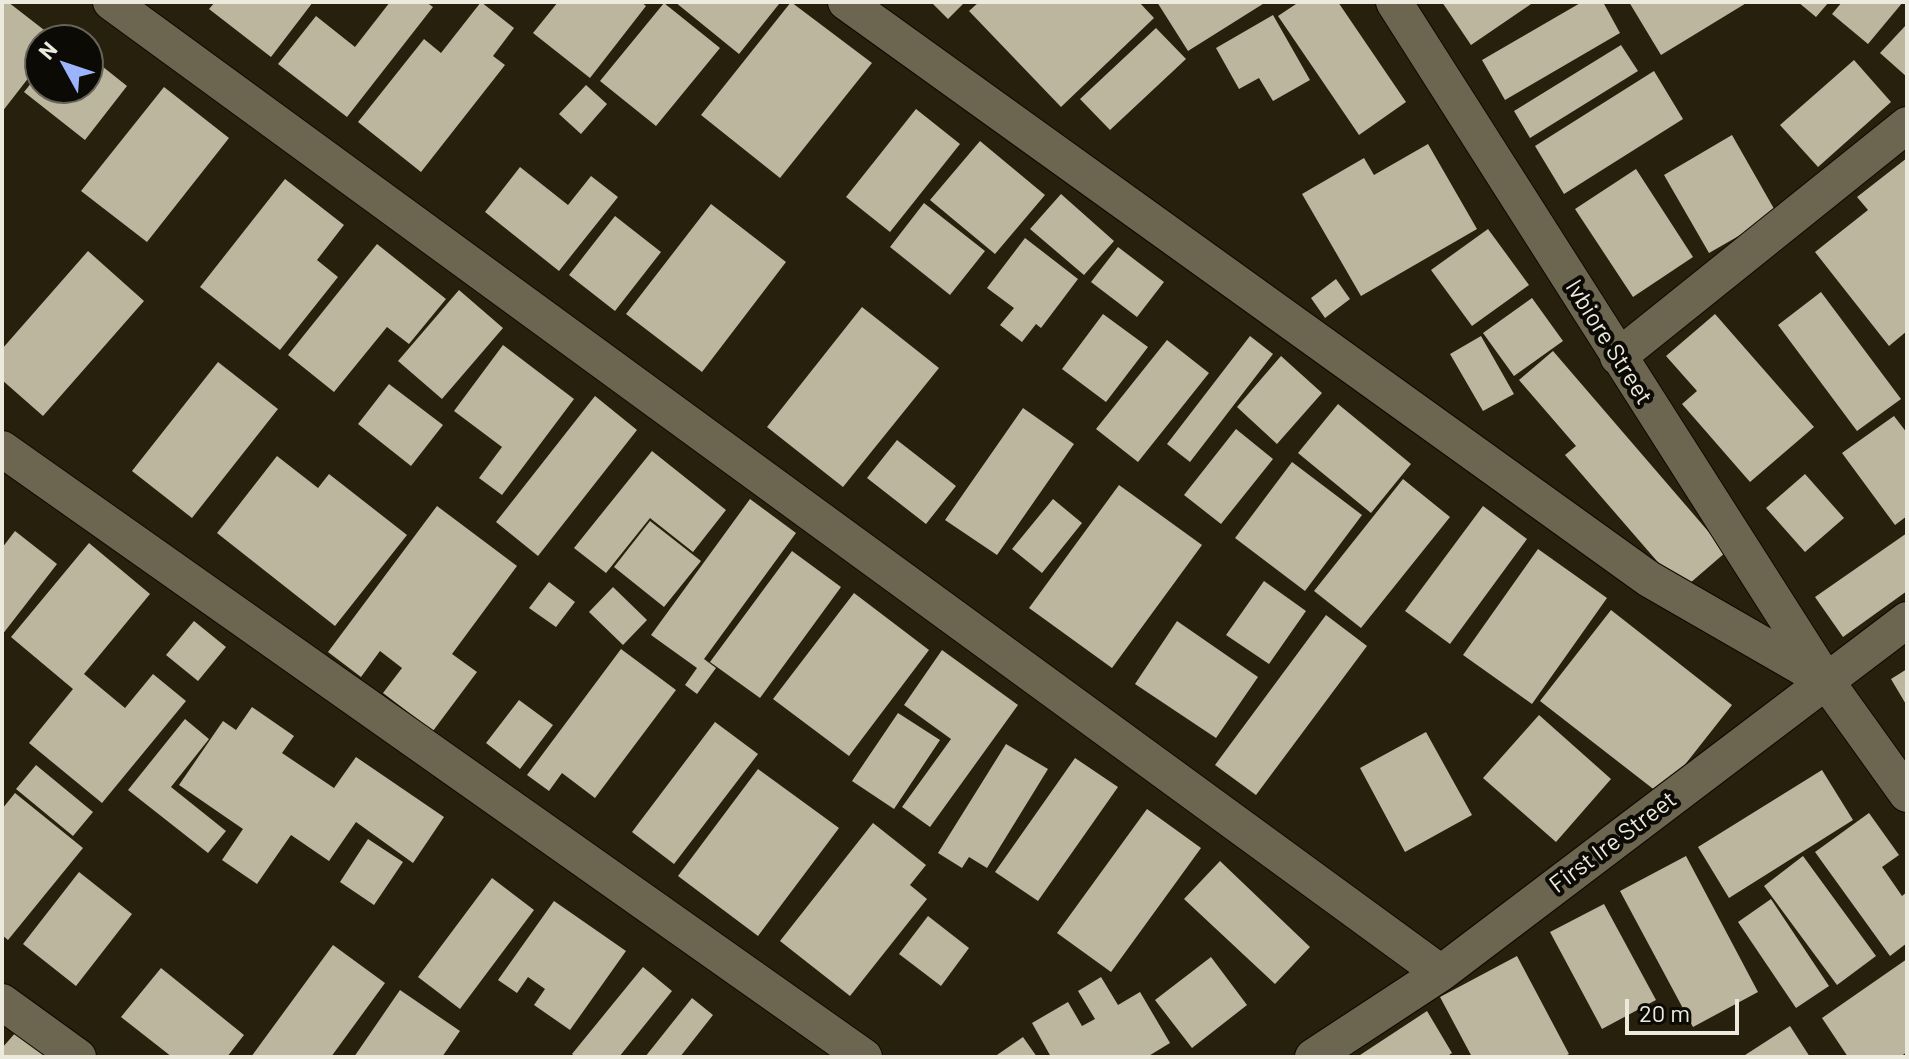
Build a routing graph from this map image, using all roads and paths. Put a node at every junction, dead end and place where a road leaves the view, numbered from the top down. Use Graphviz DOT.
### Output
graph roads {
  1 [pos="111,2"];
  2 [pos="846,2"];
  3 [pos="1394,2"];
  4 [pos="1907,125"];
  5 [pos="1618,357"];
  6 [pos="2,449"];
  7 [pos="1907,620"];
  8 [pos="1826,681"];
  9 [pos="1907,794"];
  10 [pos="1441,973"];
  11 [pos="2,1002"];
  12 [pos="78,1057"];
  13 [pos="864,1057"];
  14 [pos="1313,1057"];
  1 -- 10 [label="street"];
  2 -- 8 [label="street"];
  3 -- 5 [label="street, Ivbiore Street"];
  4 -- 5 [label="street"];
  5 -- 8 [label="street, Ivbiore Street"];
  6 -- 13 [label="street"];
  7 -- 8 [label="street, First Ire Street"];
  8 -- 9 [label="street, Ivbiore Street"];
  8 -- 10 [label="street, First Ire Street"];
  10 -- 14 [label="street, First Ire Street"];
  11 -- 12 [label="street"];
}
